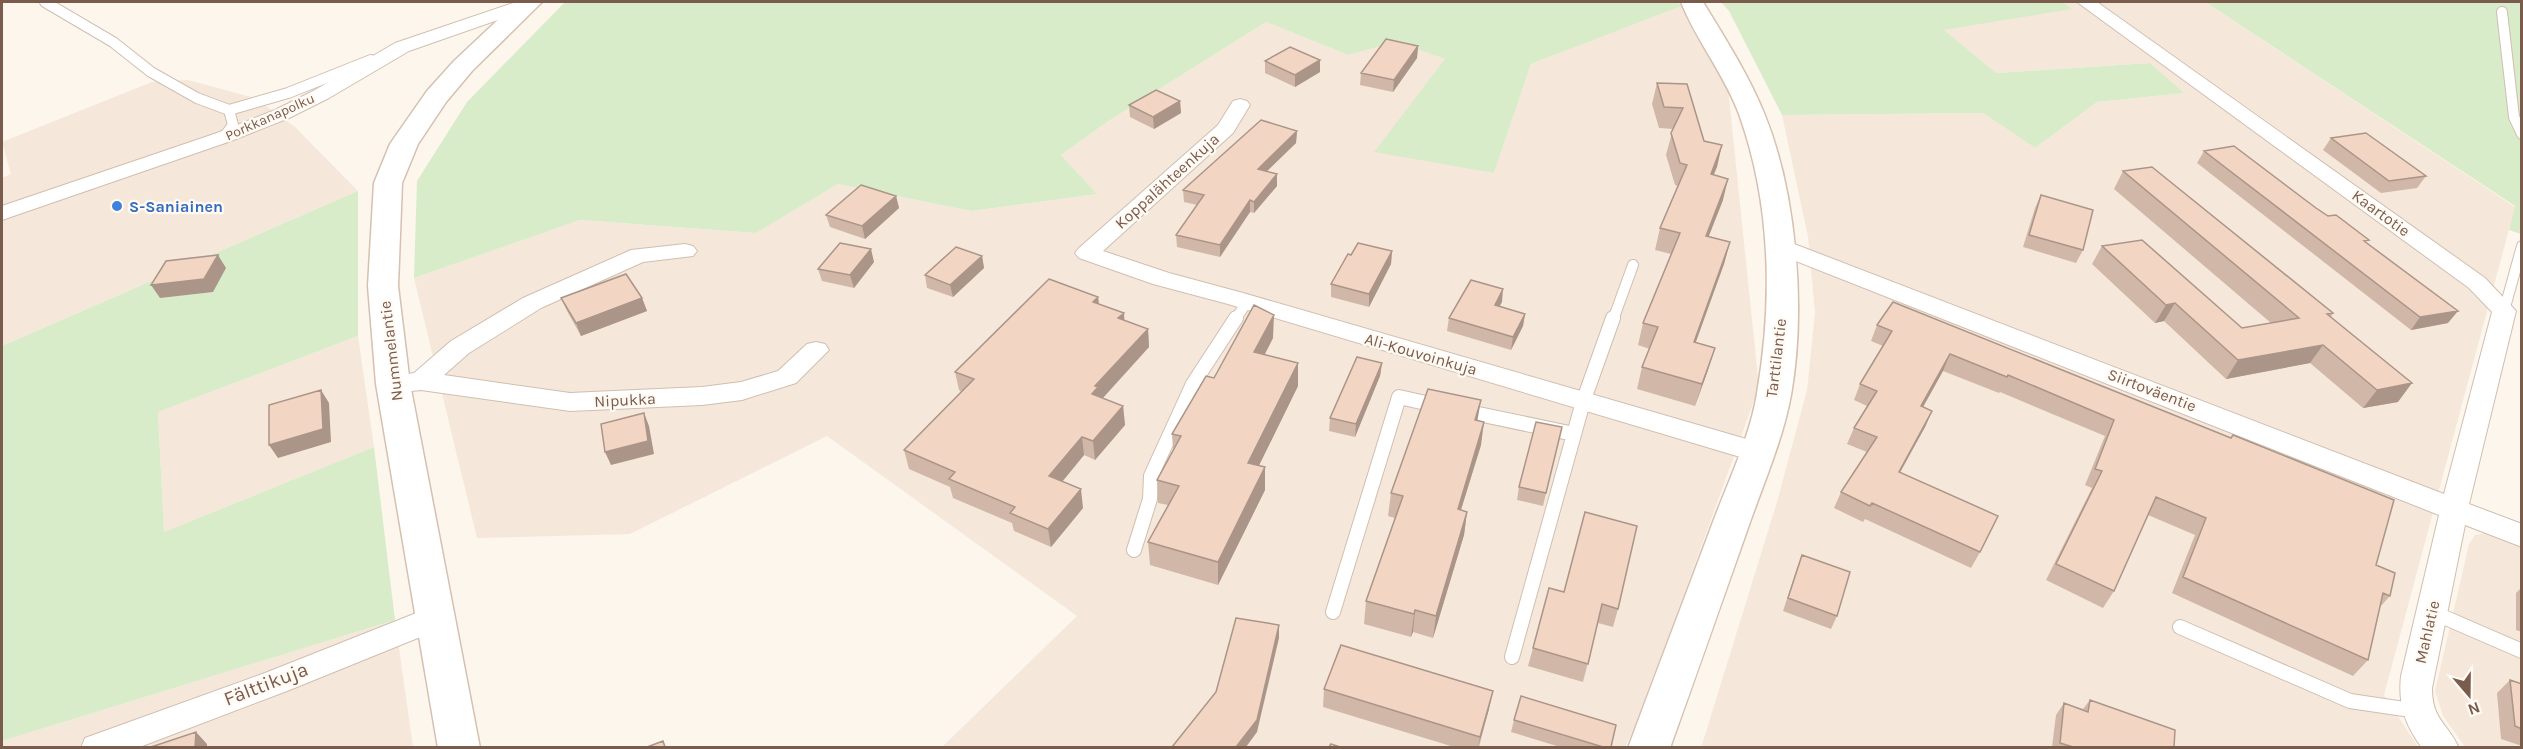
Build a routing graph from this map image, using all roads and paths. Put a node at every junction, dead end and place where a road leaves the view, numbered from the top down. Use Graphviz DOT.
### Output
graph roads {
  1 [pos="45,2"];
  2 [pos="530,2"];
  3 [pos="1692,2"];
  4 [pos="2086,2"];
  5 [pos="2502,12"];
  6 [pos="402,47"];
  7 [pos="1240,105"];
  8 [pos="229,110"];
  9 [pos="2522,134"];
  10 [pos="224,137"];
  11 [pos="2,213"];
  12 [pos="2522,246"];
  13 [pos="1781,247"];
  14 [pos="685,251"];
  15 [pos="1087,253"];
  16 [pos="1633,265"];
  17 [pos="1247,302"];
  18 [pos="2513,314"];
  19 [pos="816,350"];
  20 [pos="407,383"];
  21 [pos="1583,402"];
  22 [pos="1574,434"];
  23 [pos="1757,452"];
  24 [pos="2454,510"];
  25 [pos="2522,536"];
  26 [pos="1134,550"];
  27 [pos="1333,612"];
  28 [pos="2431,612"];
  29 [pos="434,618"];
  30 [pos="2180,627"];
  31 [pos="2522,651"];
  32 [pos="1512,657"];
  33 [pos="2418,711"];
  34 [pos="97,747"];
  35 [pos="459,747"];
  36 [pos="1649,747"];
  37 [pos="2443,747"];
  1 -- 8 [label="lane"];
  2 -- 6 [label="street, Porkkanapolku"];
  2 -- 20 [label="street, Nummelantie"];
  3 -- 13 [label="street, Tarttilantie"];
  4 -- 18 [label="street, Kaartotie"];
  5 -- 9 [label="lane"];
  6 -- 8 [label="lane"];
  6 -- 10 [label="street, Porkkanapolku"];
  7 -- 15 [label="street, Koppalähteenkuja"];
  8 -- 10 [label="lane"];
  10 -- 11 [label="street, Porkkanapolku"];
  12 -- 18 [label="lane"];
  13 -- 23 [label="street, Tarttilantie"];
  13 -- 24 [label="street, Siirtoväentie"];
  14 -- 20 [label="street"];
  15 -- 17 [label="street, Ali-Kouvoinkuja"];
  16 -- 21 [label="lane"];
  17 -- 21 [label="street, Ali-Kouvoinkuja"];
  17 -- 26 [label="lane"];
  18 -- 24 [label="street"];
  19 -- 20 [label="street, Nipukka"];
  20 -- 29 [label="street, Nummelantie"];
  21 -- 22 [label="lane"];
  21 -- 23 [label="street, Ali-Kouvoinkuja"];
  22 -- 27 [label="lane"];
  22 -- 32 [label="lane"];
  23 -- 36 [label="street, Tarttilantie"];
  24 -- 25 [label="street, Siirtoväentie"];
  24 -- 28 [label="street, Mahlatie"];
  28 -- 31 [label="lane"];
  28 -- 33 [label="street, Mahlatie"];
  29 -- 34 [label="street, Fälttikuja"];
  29 -- 35 [label="street, Nummelantie"];
  30 -- 33 [label="lane"];
  33 -- 37 [label="street, Mahlatie"];
}
